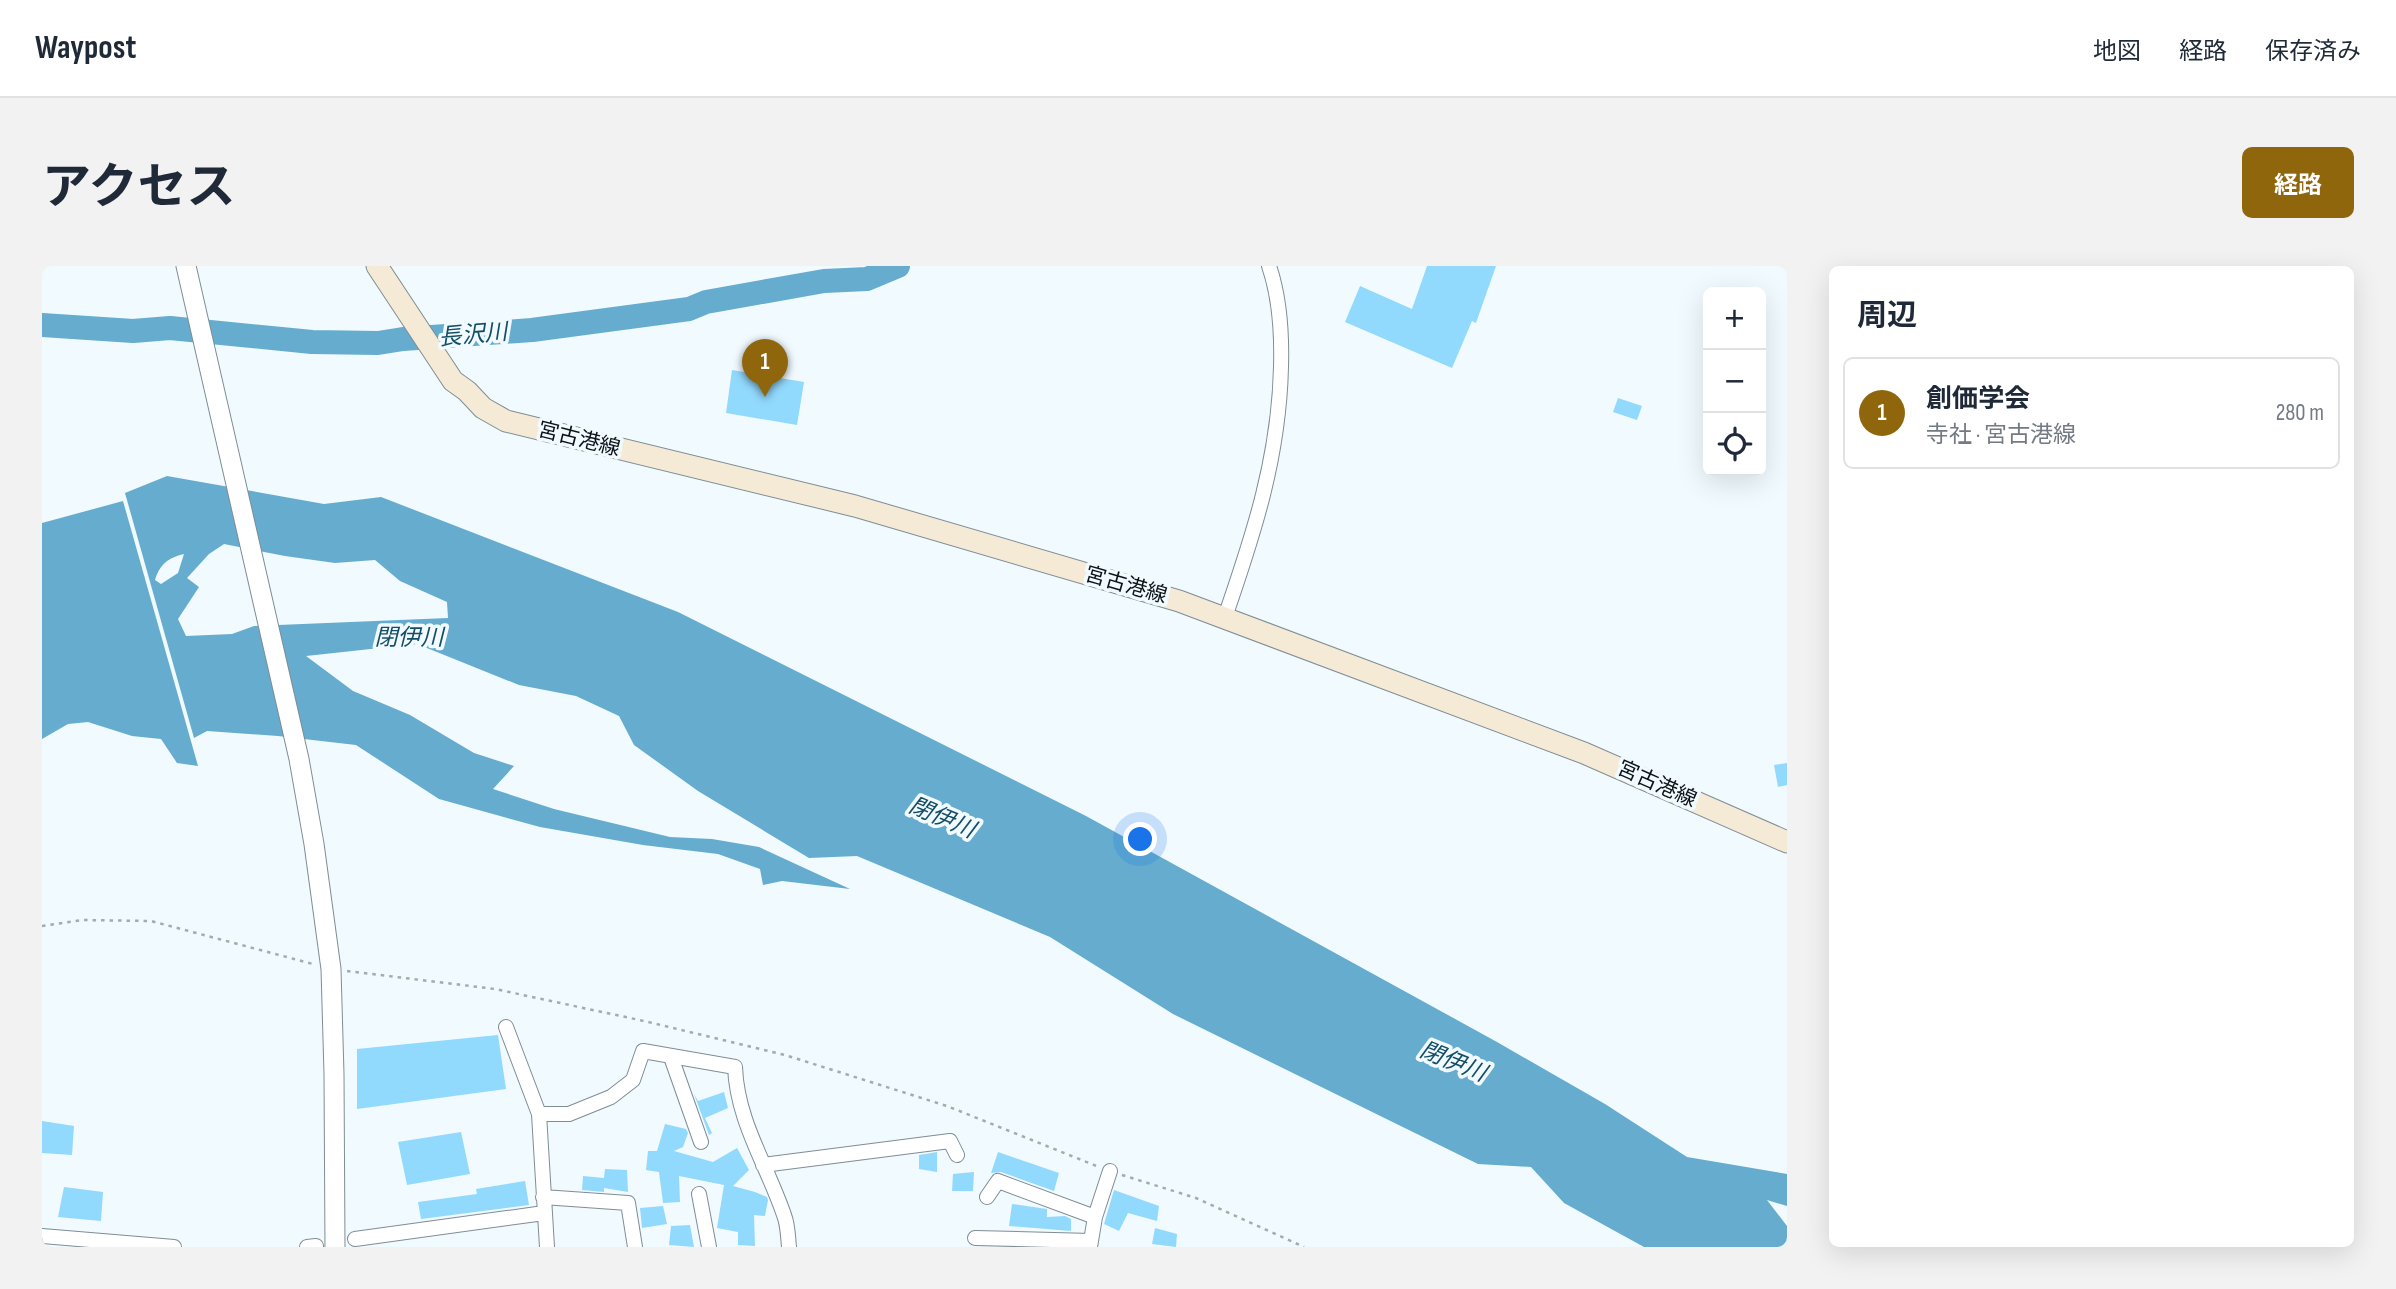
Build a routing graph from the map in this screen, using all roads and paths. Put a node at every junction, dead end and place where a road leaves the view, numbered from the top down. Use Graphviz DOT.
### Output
graph roads {
  1 [pos="186,266"];
  2 [pos="377,266"];
  3 [pos="1269,266"];
  4 [pos="1224,617"];
  5 [pos="1787,842"];
  6 [pos="506,1027"];
  7 [pos="671,1057"];
  8 [pos="539,1114"];
  9 [pos="701,1142"];
  10 [pos="957,1154"];
  11 [pos="763,1165"];
  12 [pos="1110,1171"];
  13 [pos="699,1194"];
  14 [pos="543,1197"];
  15 [pos="987,1197"];
  16 [pos="544,1213"];
  17 [pos="1095,1217"];
  18 [pos="42,1236"];
  19 [pos="975,1238"];
  20 [pos="355,1239"];
  21 [pos="1091,1244"];
  22 [pos="174,1247"];
  23 [pos="319,1247"];
  24 [pos="547,1247"];
  25 [pos="635,1247"];
  26 [pos="709,1247"];
  27 [pos="789,1247"];
  1 -- 23 [label="street"];
  2 -- 4 [label="main road, 宮古港線"];
  3 -- 4 [label="street"];
  4 -- 5 [label="main road, 宮古港線"];
  6 -- 8 [label="street"];
  7 -- 8 [label="street"];
  7 -- 9 [label="street"];
  7 -- 11 [label="street"];
  8 -- 14 [label="street"];
  10 -- 11 [label="street"];
  11 -- 27 [label="street"];
  12 -- 17 [label="street"];
  13 -- 26 [label="street"];
  14 -- 16 [label="street"];
  14 -- 25 [label="street"];
  15 -- 17 [label="street"];
  16 -- 20 [label="street"];
  16 -- 24 [label="street"];
  17 -- 21 [label="street"];
  18 -- 22 [label="street"];
  19 -- 21 [label="street"];
}
